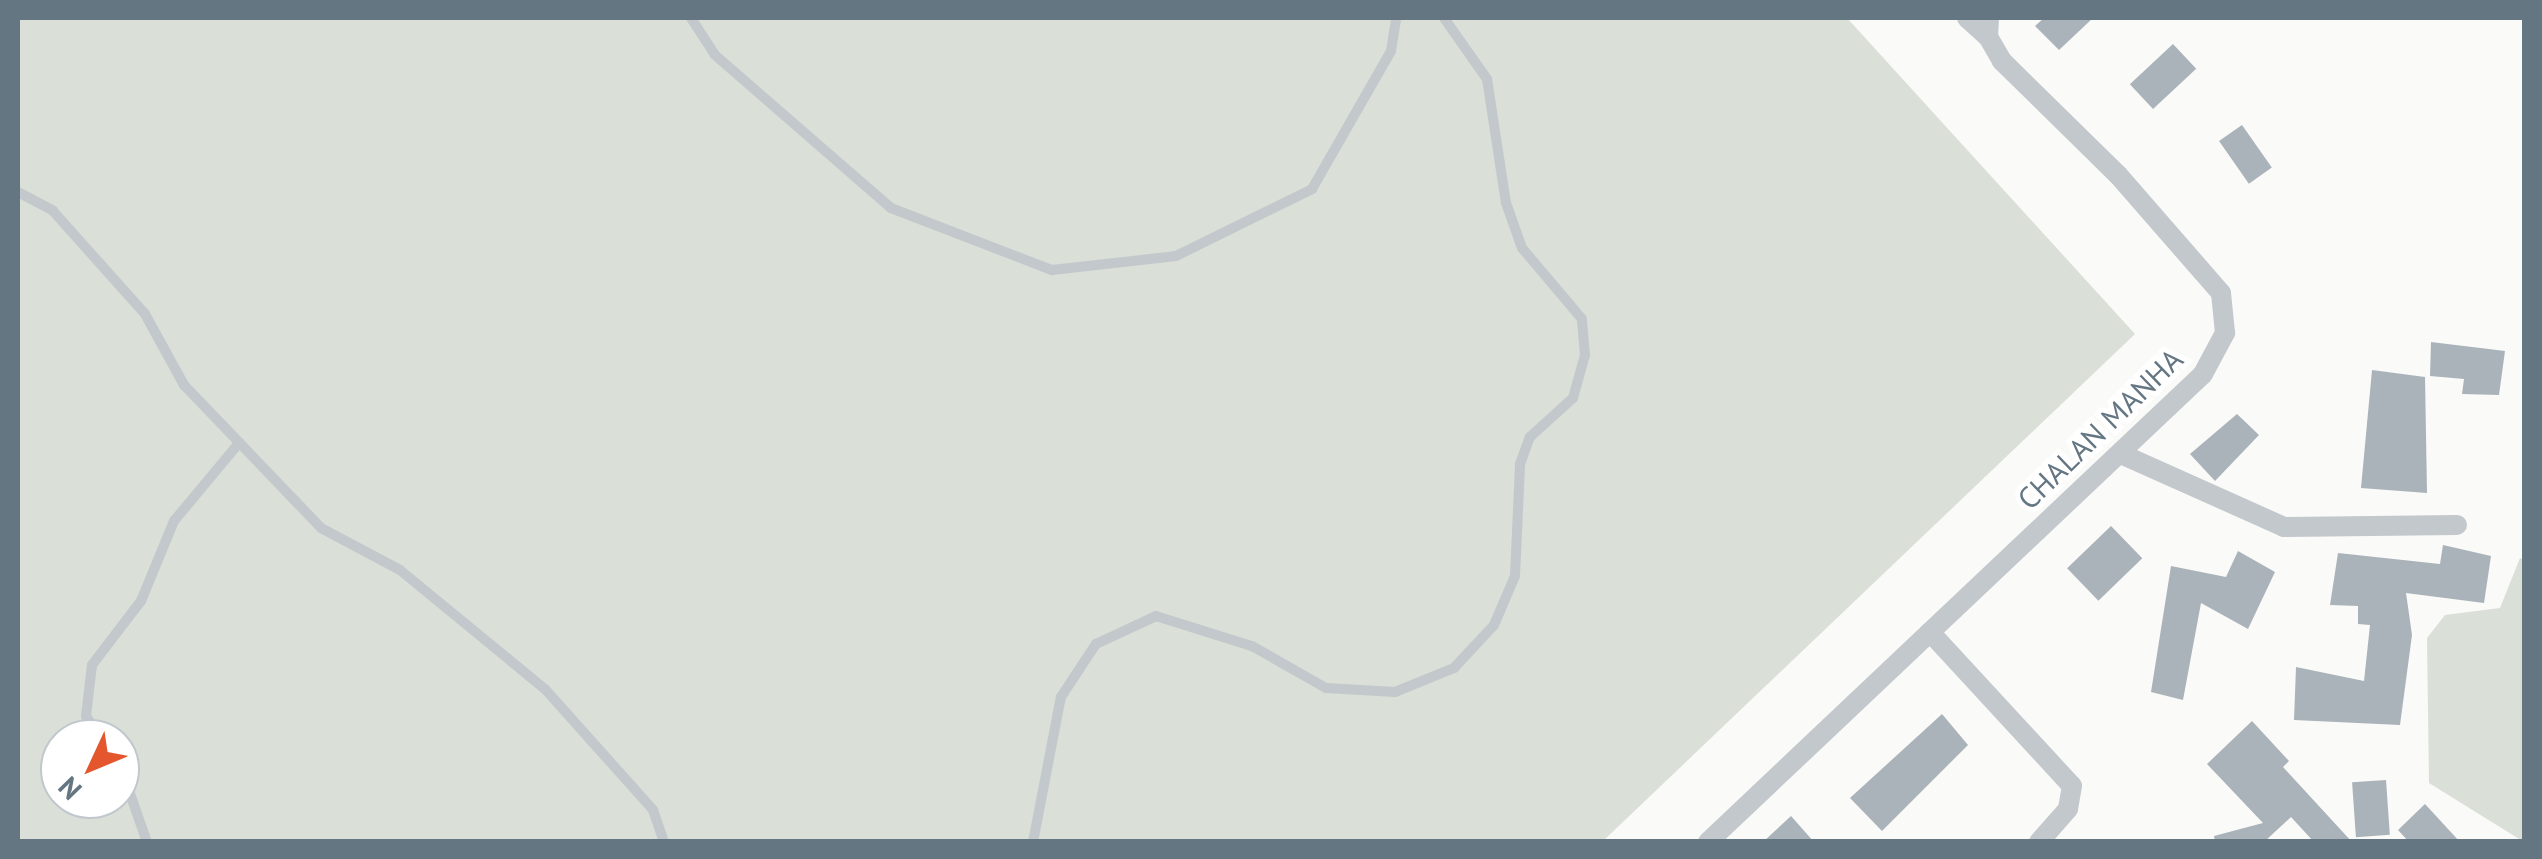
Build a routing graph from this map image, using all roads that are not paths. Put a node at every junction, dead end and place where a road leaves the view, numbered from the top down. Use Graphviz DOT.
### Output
graph roads {
  1 [pos="691,18"];
  2 [pos="1396,18"];
  3 [pos="1444,18"];
  4 [pos="1968,18"];
  5 [pos="1988,27"];
  6 [pos="18,192"];
  7 [pos="240,443"];
  8 [pos="2121,454"];
  9 [pos="2457,525"];
  10 [pos="1930,632"];
  11 [pos="88,719"];
  12 [pos="664,842"];
  13 [pos="1033,842"];
  14 [pos="1708,842"];
  15 [pos="2039,842"];
  1 -- 2 [label="lane"];
  3 -- 13 [label="lane"];
  4 -- 5 [label="street"];
  5 -- 8 [label="street, CHALAN MANHA"];
  6 -- 7 [label="lane"];
  7 -- 11 [label="lane"];
  7 -- 12 [label="lane"];
  8 -- 9 [label="street"];
  8 -- 10 [label="street, CHALAN MANHA"];
  10 -- 14 [label="street, CHALAN MANHA"];
  10 -- 15 [label="street"];
}
